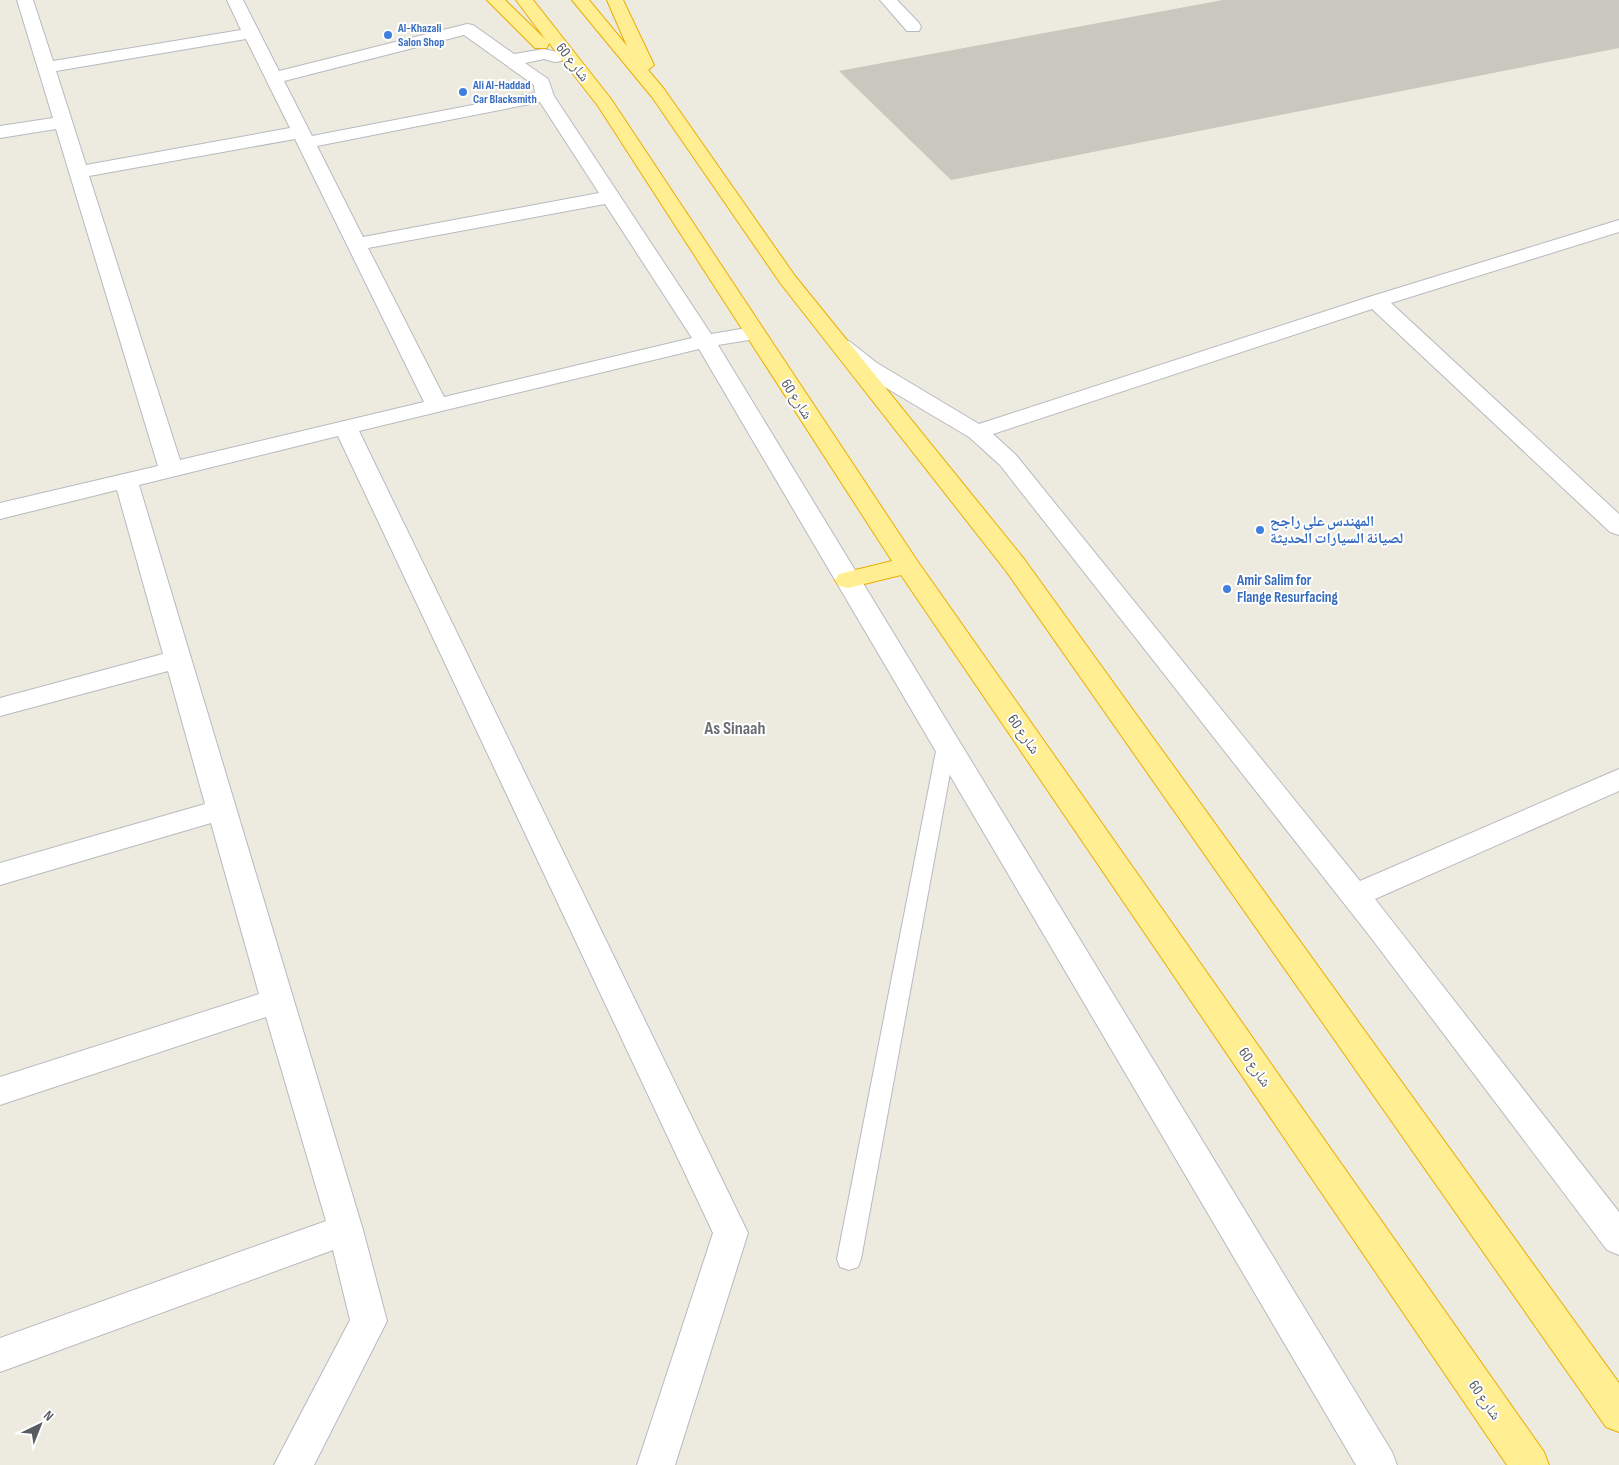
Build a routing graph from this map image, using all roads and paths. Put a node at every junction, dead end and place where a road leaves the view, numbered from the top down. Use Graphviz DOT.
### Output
graph roads {
  1 [pos="25,0"];
  2 [pos="235,0"];
  3 [pos="495,0"];
  4 [pos="524,0"];
  5 [pos="580,0"];
  6 [pos="615,0"];
  7 [pos="888,0"];
  8 [pos="913,28"];
  9 [pos="252,33"];
  10 [pos="555,57"];
  11 [pos="512,60"];
  12 [pos="46,67"];
  13 [pos="274,78"];
  14 [pos="658,93"];
  15 [pos="545,96"];
  16 [pos="605,103"];
  17 [pos="62,122"];
  18 [pos="0,132"];
  19 [pos="304,137"];
  20 [pos="78,172"];
  21 [pos="609,197"];
  22 [pos="1619,226"];
  23 [pos="357,244"];
  24 [pos="1376,301"];
  25 [pos="753,333"];
  26 [pos="705,341"];
  27 [pos="835,342"];
  28 [pos="437,406"];
  29 [pos="346,428"];
  30 [pos="978,432"];
  31 [pos="171,470"];
  32 [pos="126,481"];
  33 [pos="0,511"];
  34 [pos="1619,527"];
  35 [pos="907,565"];
  36 [pos="848,580"];
  37 [pos="178,659"];
  38 [pos="0,707"];
  39 [pos="946,746"];
  40 [pos="1619,779"];
  41 [pos="221,810"];
  42 [pos="0,874"];
  43 [pos="1354,896"];
  44 [pos="277,1001"];
  45 [pos="0,1091"];
  46 [pos="346,1230"];
  47 [pos="1619,1239"];
  48 [pos="849,1259"];
  49 [pos="0,1355"];
  50 [pos="1619,1414"];
  51 [pos="293,1465"];
  52 [pos="656,1465"];
  53 [pos="1378,1465"];
  54 [pos="1530,1465"];
  1 -- 12 [label="street"];
  2 -- 9 [label="street"];
  3 -- 10 [label="highway"];
  4 -- 16 [label="highway, شارع 60"];
  5 -- 14 [label="highway"];
  6 -- 14 [label="highway"];
  7 -- 8 [label="street"];
  9 -- 12 [label="street"];
  9 -- 13 [label="street"];
  10 -- 11 [label="street"];
  10 -- 16 [label="highway"];
  11 -- 13 [label="street"];
  11 -- 15 [label="street"];
  12 -- 17 [label="street"];
  13 -- 19 [label="street"];
  14 -- 27 [label="highway"];
  15 -- 19 [label="street"];
  15 -- 21 [label="street"];
  16 -- 25 [label="highway, شارع 60"];
  17 -- 18 [label="street"];
  17 -- 20 [label="street"];
  19 -- 20 [label="street"];
  19 -- 23 [label="street"];
  20 -- 31 [label="street"];
  21 -- 23 [label="street"];
  21 -- 26 [label="street"];
  22 -- 24 [label="street"];
  23 -- 28 [label="street"];
  24 -- 30 [label="street"];
  24 -- 34 [label="street"];
  25 -- 26 [label="street"];
  25 -- 35 [label="highway, شارع 60"];
  26 -- 28 [label="street"];
  26 -- 36 [label="street"];
  27 -- 30 [label="street"];
  27 -- 50 [label="highway"];
  28 -- 29 [label="street"];
  29 -- 31 [label="street"];
  29 -- 52 [label="street"];
  30 -- 43 [label="street"];
  31 -- 32 [label="street"];
  32 -- 33 [label="street"];
  32 -- 37 [label="street"];
  35 -- 36 [label="highway"];
  35 -- 54 [label="highway, شارع 60"];
  36 -- 39 [label="street"];
  37 -- 38 [label="street"];
  37 -- 41 [label="street"];
  39 -- 48 [label="lane"];
  39 -- 53 [label="street"];
  40 -- 43 [label="street"];
  41 -- 42 [label="street"];
  41 -- 44 [label="street"];
  43 -- 47 [label="street"];
  44 -- 45 [label="street"];
  44 -- 46 [label="street"];
  46 -- 49 [label="street"];
  46 -- 51 [label="street"];
}
